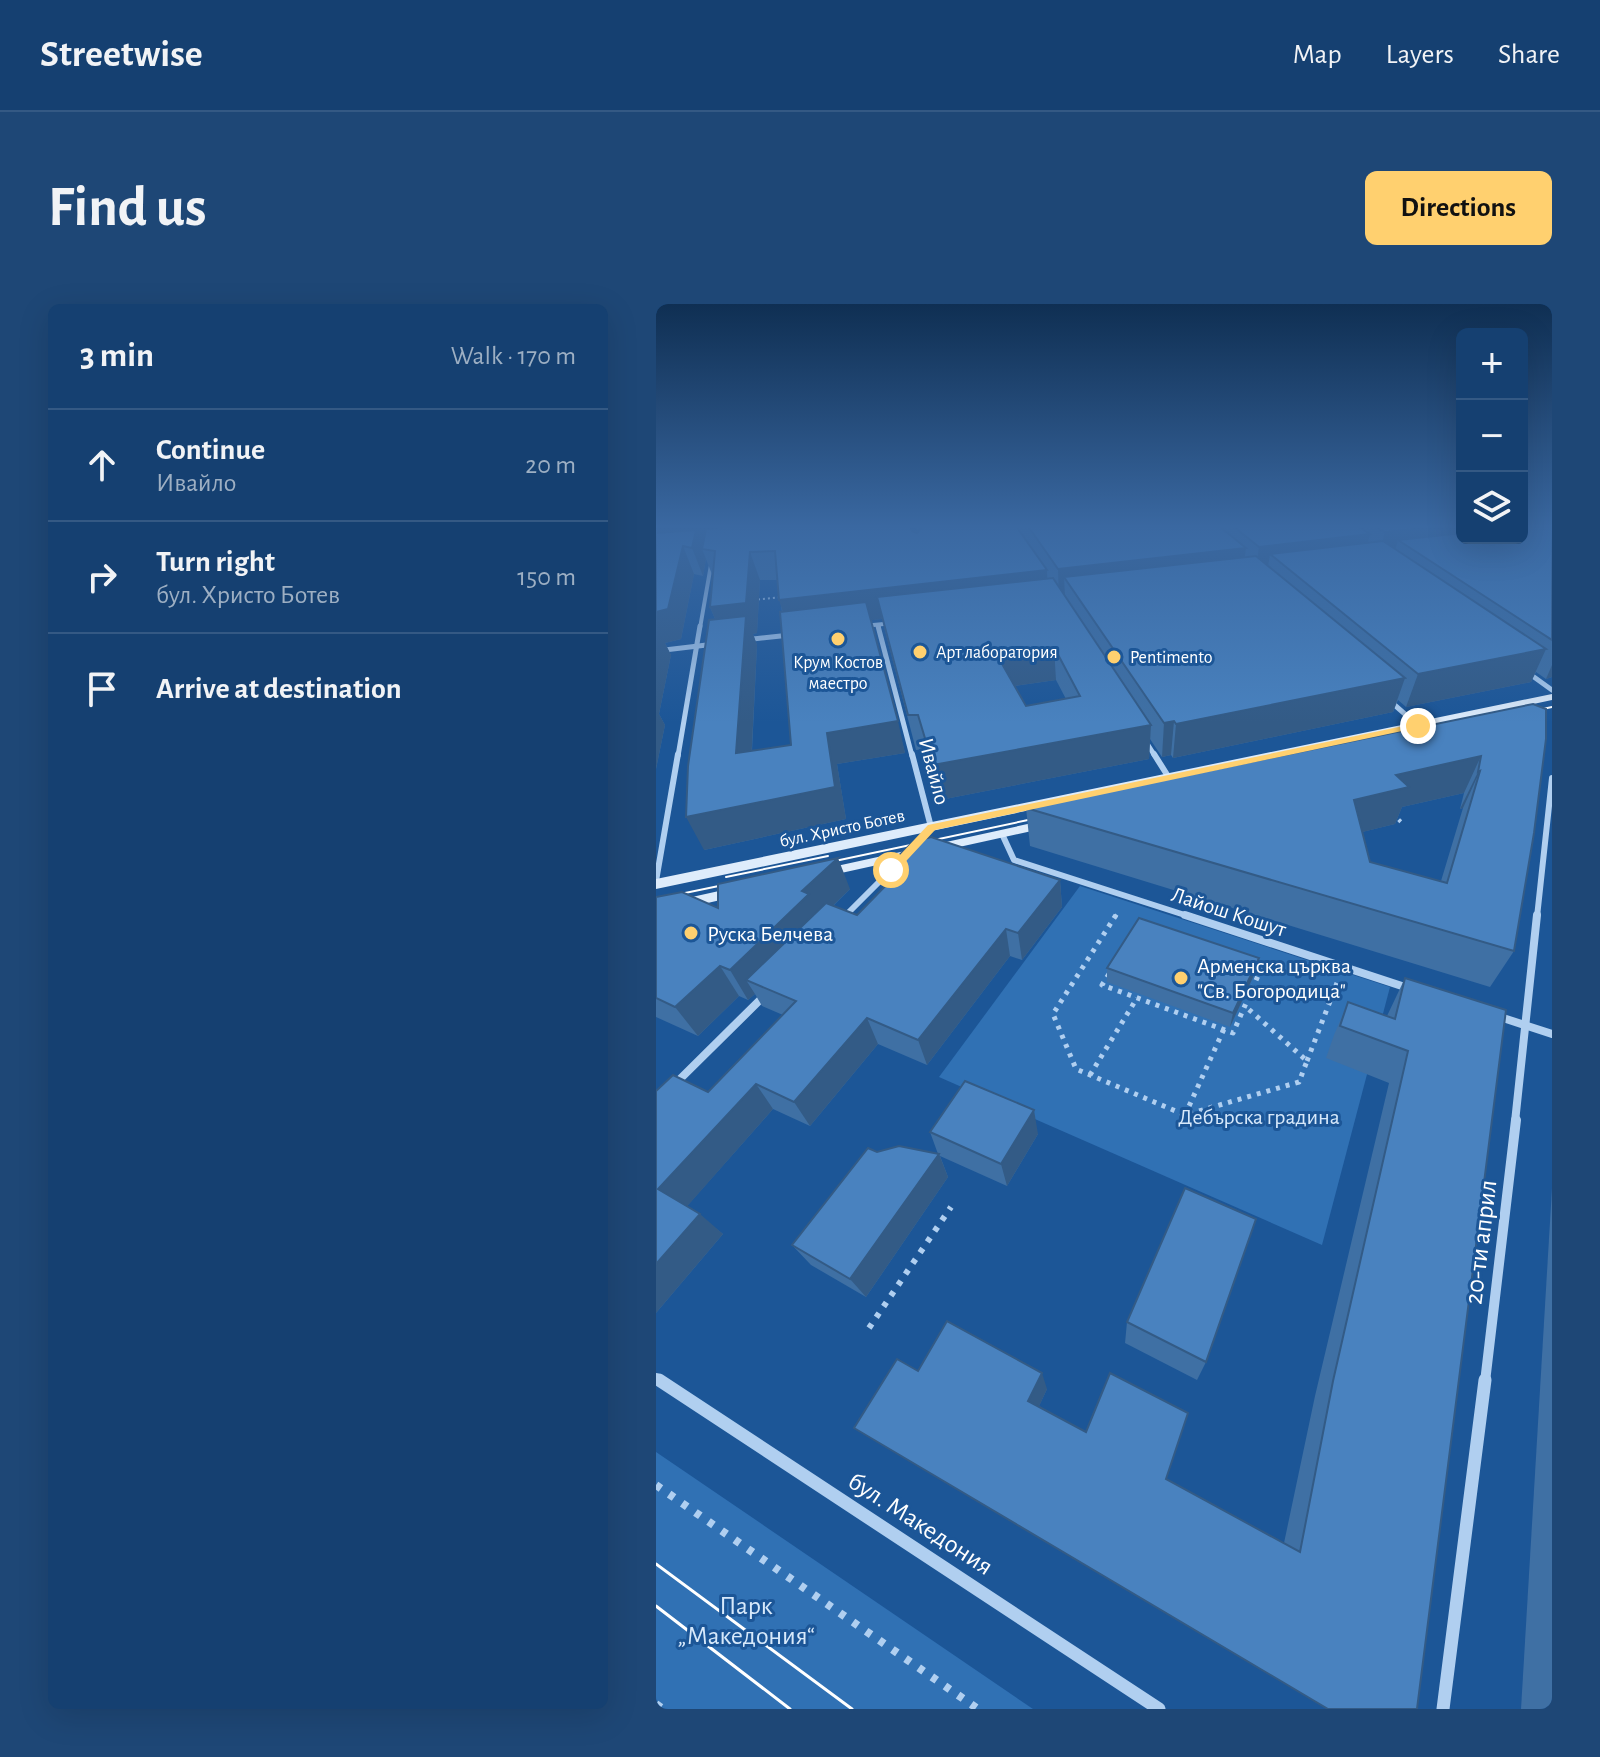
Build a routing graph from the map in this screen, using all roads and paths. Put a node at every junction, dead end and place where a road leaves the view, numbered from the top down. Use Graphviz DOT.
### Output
graph roads {
  1 [pos="706,592"];
  2 [pos="792,596"];
  3 [pos="748,601"];
  4 [pos="902,622"];
  5 [pos="878,625"];
  6 [pos="848,628"];
  7 [pos="805,633"];
  8 [pos="733,642"];
  9 [pos="719,643"];
  10 [pos="697,646"];
  11 [pos="656,651"];
  12 [pos="1523,670"];
  13 [pos="1552,690"];
  14 [pos="1385,696"];
  15 [pos="1552,697"];
  16 [pos="1140,733"];
  17 [pos="1425,736"];
  18 [pos="1552,778"];
  19 [pos="1172,783"];
  20 [pos="1391,812"];
  21 [pos="1065,820"];
  22 [pos="1402,823"];
  23 [pos="931,827"];
  24 [pos="1002,834"];
  25 [pos="907,855"];
  26 [pos="1548,857"];
  27 [pos="804,877"];
  28 [pos="656,883"];
  29 [pos="745,890"];
  30 [pos="1127,898"];
  31 [pos="656,910"];
  32 [pos="835,925"];
  33 [pos="1272,944"];
  34 [pos="1343,967"];
  35 [pos="1110,972"];
  36 [pos="1417,991"];
  37 [pos="768,992"];
  38 [pos="1137,998"];
  39 [pos="1245,1006"];
  40 [pos="1486,1013"];
  41 [pos="1528,1026"];
  42 [pos="1224,1029"];
  43 [pos="1552,1034"];
  44 [pos="1307,1061"];
  45 [pos="1090,1075"];
  46 [pos="667,1092"];
  47 [pos="1185,1115"];
  48 [pos="951,1207"];
  49 [pos="869,1328"];
  50 [pos="656,1378"];
  51 [pos="656,1485"];
  52 [pos="656,1704"];
  53 [pos="663,1709"];
  54 [pos="978,1709"];
  55 [pos="1159,1709"];
  56 [pos="1443,1709"];
  1 -- 10 [label="street"];
  2 -- 3 [label="path"];
  4 -- 5 [label="street"];
  5 -- 6 [label="street"];
  5 -- 23 [label="street, Ивайло"];
  7 -- 8 [label="street"];
  9 -- 10 [label="street"];
  10 -- 11 [label="street"];
  10 -- 28 [label="street"];
  12 -- 13 [label="street"];
  14 -- 17 [label="street"];
  15 -- 17 [label="main road, бул. Христо Ботев"];
  16 -- 19 [label="street"];
  17 -- 19 [label="main road, бул. Христо Ботев"];
  18 -- 26 [label="street, 20-ти април"];
  19 -- 23 [label="main road, бул. Христо Ботев"];
  20 -- 22 [label="path"];
  21 -- 24 [label="main road, бул. Христо Ботев"];
  23 -- 25 [label="street, Ивайло"];
  23 -- 28 [label="main road, бул. Христо Ботев"];
  24 -- 25 [label="main road, бул. Христо Ботев"];
  24 -- 30 [label="street, Лайош Кошут"];
  25 -- 27 [label="main road, бул. Христо Ботев"];
  25 -- 32 [label="street, Ивайло"];
  26 -- 41 [label="street, 20-ти април"];
  29 -- 31 [label="main road"];
  30 -- 33 [label="street, Лайош Кошут"];
  30 -- 45 [label="path"];
  33 -- 34 [label="street, Лайош Кошут"];
  33 -- 39 [label="path"];
  34 -- 36 [label="street, Лайош Кошут"];
  34 -- 44 [label="path"];
  35 -- 38 [label="path"];
  37 -- 46 [label="street"];
  38 -- 42 [label="path"];
  38 -- 45 [label="path"];
  39 -- 42 [label="path"];
  39 -- 44 [label="path"];
  40 -- 41 [label="street"];
  41 -- 43 [label="street"];
  41 -- 56 [label="street, 20-ти април"];
  42 -- 47 [label="path"];
  44 -- 47 [label="path"];
  45 -- 47 [label="path"];
  48 -- 49 [label="path"];
  50 -- 55 [label="street, бул. Македония"];
  51 -- 54 [label="path"];
  52 -- 53 [label="path"];
}
